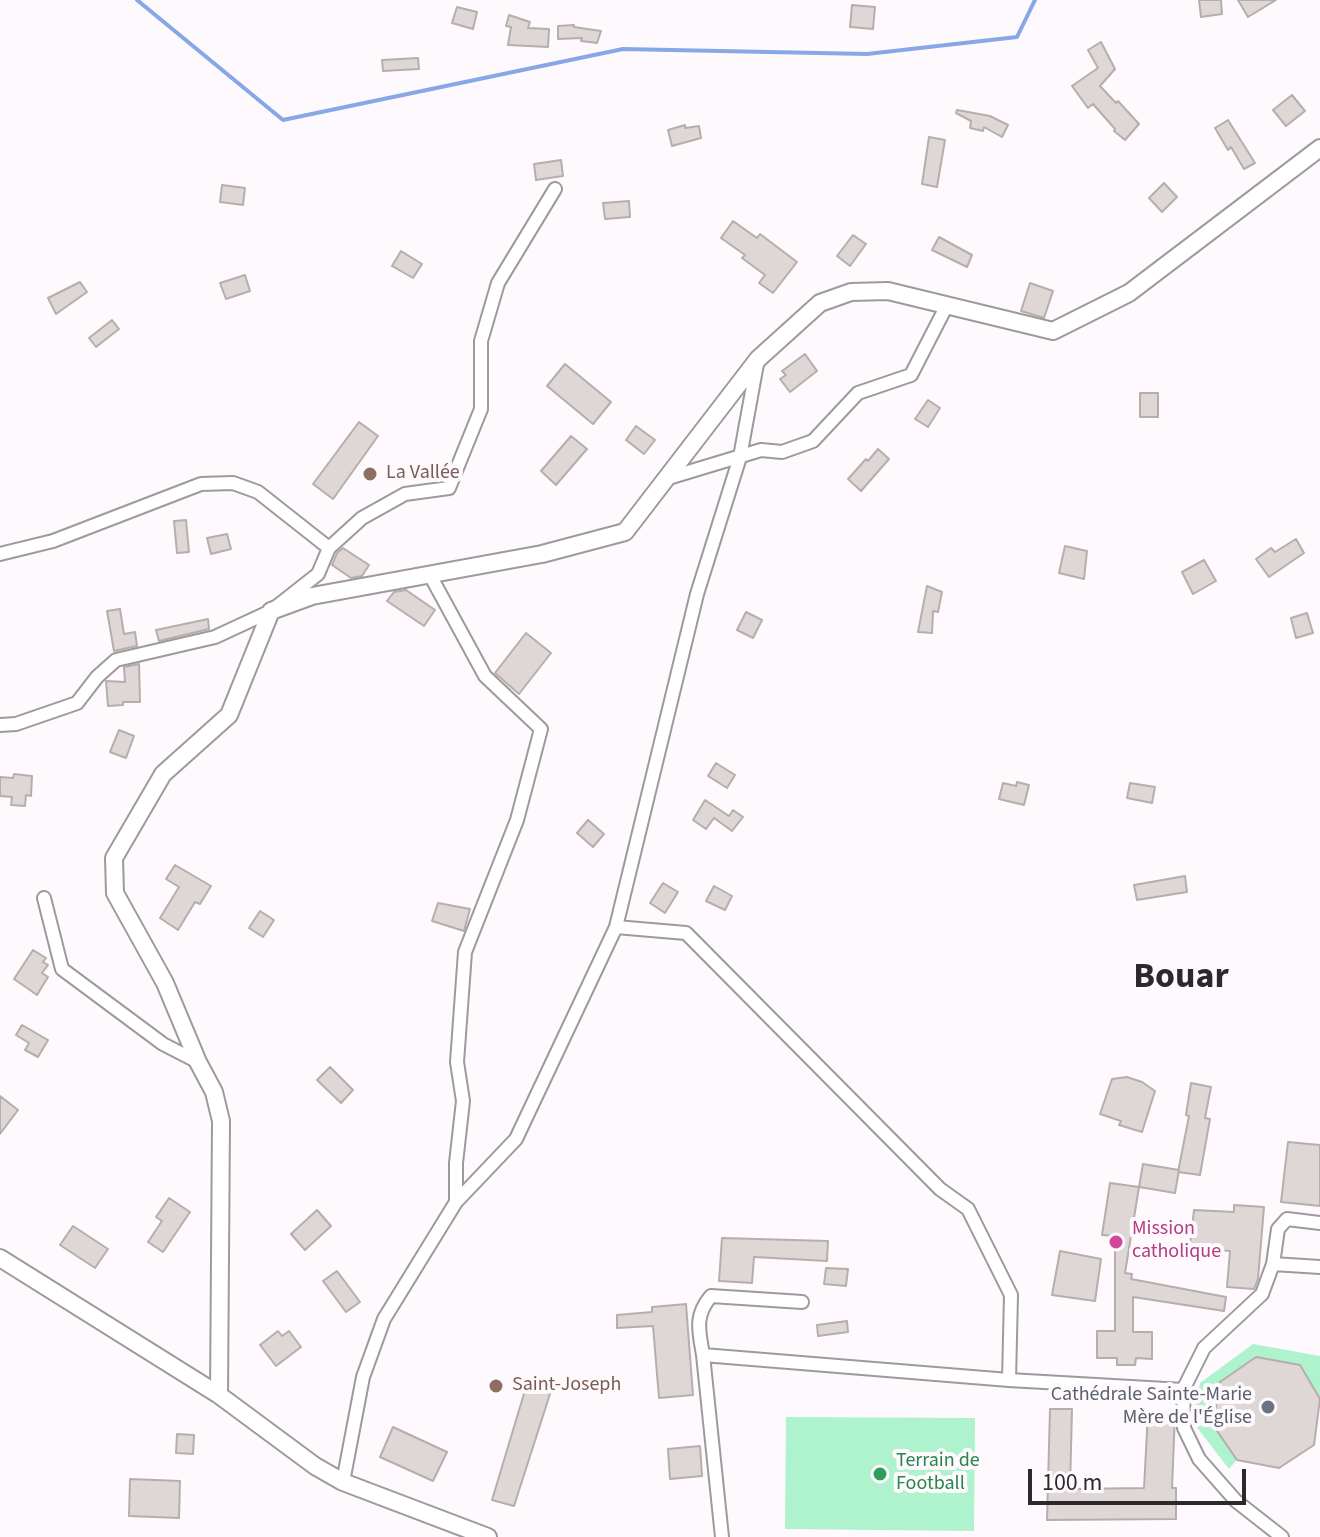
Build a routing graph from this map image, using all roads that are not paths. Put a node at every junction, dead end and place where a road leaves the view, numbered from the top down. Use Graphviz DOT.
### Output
graph roads {
  1 [pos="1320,148"];
  2 [pos="555,189"];
  3 [pos="947,305"];
  4 [pos="758,359"];
  5 [pos="740,457"];
  6 [pos="665,479"];
  7 [pos="329,548"];
  8 [pos="0,554"];
  9 [pos="430,575"];
  10 [pos="271,611"];
  11 [pos="0,725"];
  12 [pos="44,898"];
  13 [pos="616,927"];
  14 [pos="198,1062"];
  15 [pos="456,1202"];
  16 [pos="1320,1223"];
  17 [pos="0,1258"];
  18 [pos="1273,1264"];
  19 [pos="1320,1267"];
  20 [pos="802,1302"];
  21 [pos="703,1355"];
  22 [pos="1009,1380"];
  23 [pos="1183,1390"];
  24 [pos="219,1395"];
  25 [pos="343,1482"];
  26 [pos="488,1537"];
  27 [pos="722,1537"];
  28 [pos="1282,1537"];
  1 -- 3 [label="street"];
  2 -- 7 [label="street"];
  3 -- 4 [label="street"];
  3 -- 5 [label="street"];
  4 -- 5 [label="street"];
  4 -- 6 [label="street"];
  5 -- 6 [label="street"];
  5 -- 13 [label="street"];
  6 -- 9 [label="street"];
  7 -- 8 [label="street"];
  7 -- 10 [label="street"];
  9 -- 10 [label="street"];
  9 -- 15 [label="street"];
  10 -- 11 [label="street"];
  10 -- 14 [label="street"];
  12 -- 14 [label="street"];
  13 -- 15 [label="street"];
  13 -- 22 [label="street"];
  14 -- 24 [label="street"];
  15 -- 25 [label="street"];
  16 -- 18 [label="street"];
  17 -- 24 [label="street"];
  18 -- 19 [label="street"];
  18 -- 23 [label="street"];
  20 -- 21 [label="street"];
  21 -- 22 [label="street"];
  21 -- 27 [label="street"];
  22 -- 23 [label="street"];
  23 -- 28 [label="street"];
  24 -- 25 [label="street"];
  25 -- 26 [label="street"];
}
